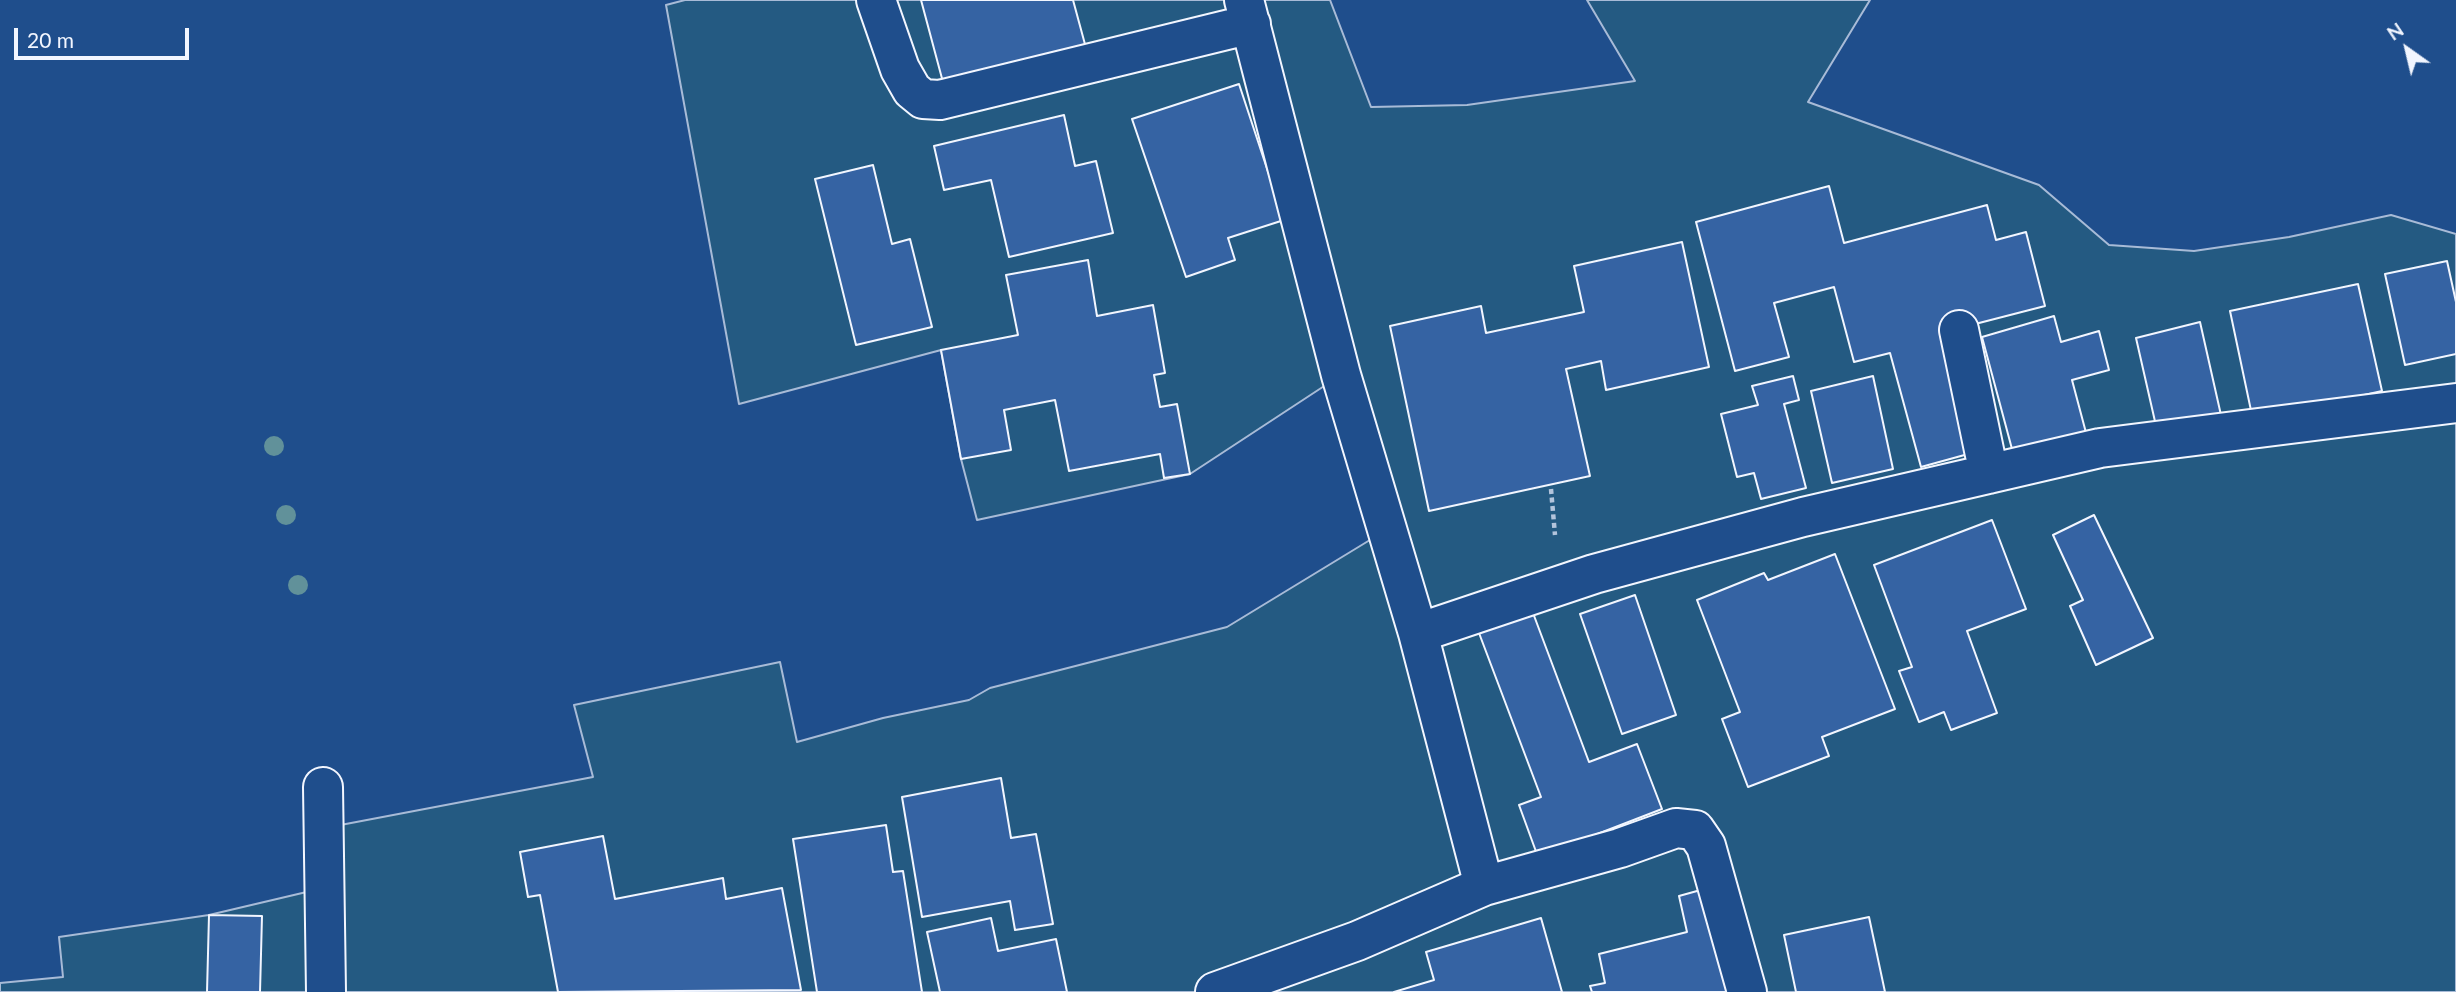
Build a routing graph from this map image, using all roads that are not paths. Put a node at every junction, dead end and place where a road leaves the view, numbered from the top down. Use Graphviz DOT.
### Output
graph roads {
  1 [pos="876,0"];
  2 [pos="1247,12"];
  3 [pos="1959,330"];
  4 [pos="2456,403"];
  5 [pos="1989,474"];
  6 [pos="1418,633"];
  7 [pos="323,787"];
  8 [pos="1483,886"];
  9 [pos="326,992"];
  10 [pos="1215,992"];
  11 [pos="1747,992"];
  1 -- 2 [label="street"];
  2 -- 6 [label="street"];
  3 -- 5 [label="street"];
  4 -- 5 [label="street"];
  5 -- 6 [label="street"];
  6 -- 8 [label="street"];
  7 -- 9 [label="street"];
  8 -- 10 [label="street"];
  8 -- 11 [label="street"];
}
